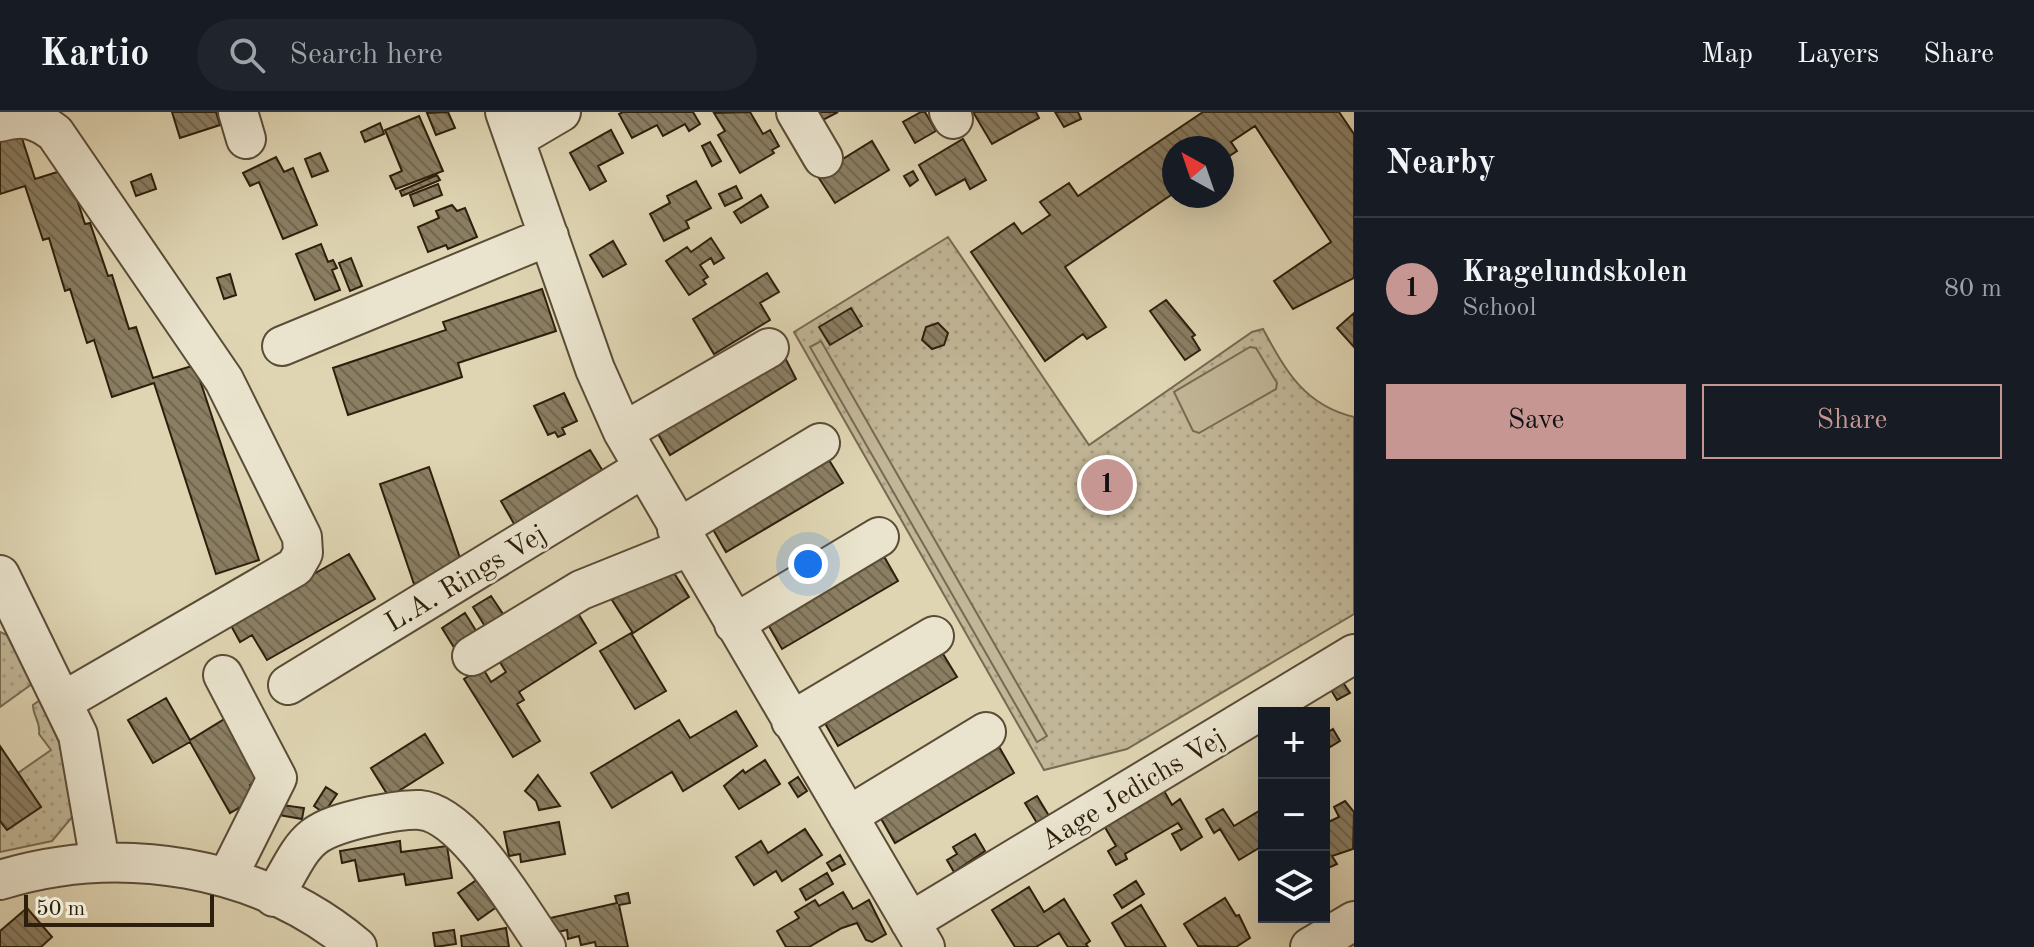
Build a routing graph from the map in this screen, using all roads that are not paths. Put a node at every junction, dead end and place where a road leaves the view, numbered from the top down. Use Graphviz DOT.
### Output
graph roads {
  1 [pos="561,112"];
  2 [pos="796,112"];
  3 [pos="0,122"];
  4 [pos="510,125"];
  5 [pos="823,158"];
  6 [pos="549,236"];
  7 [pos="282,346"];
  8 [pos="769,348"];
  9 [pos="623,432"];
  10 [pos="820,443"];
  11 [pos="642,469"];
  12 [pos="879,537"];
  13 [pos="683,538"];
  14 [pos="0,575"];
  15 [pos="8,614"];
  16 [pos="734,624"];
  17 [pos="934,636"];
  18 [pos="1354,654"];
  19 [pos="472,656"];
  20 [pos="223,675"];
  21 [pos="288,685"];
  22 [pos="62,702"];
  23 [pos="791,721"];
  24 [pos="986,732"];
  25 [pos="848,816"];
  26 [pos="100,862"];
  27 [pos="227,878"];
  28 [pos="0,880"];
  29 [pos="274,897"];
  30 [pos="1354,921"];
  31 [pos="917,934"];
  32 [pos="357,947"];
  33 [pos="546,947"];
  34 [pos="1310,947"];
  1 -- 4 [label="street"];
  2 -- 5 [label="street"];
  3 -- 22 [label="street"];
  4 -- 6 [label="street"];
  6 -- 7 [label="street"];
  6 -- 9 [label="street"];
  8 -- 9 [label="street"];
  9 -- 11 [label="street"];
  10 -- 13 [label="street"];
  11 -- 13 [label="street"];
  11 -- 21 [label="street, L.A. Rings Vej"];
  12 -- 16 [label="street"];
  13 -- 16 [label="street"];
  13 -- 19 [label="street"];
  14 -- 15 [label="street"];
  15 -- 22 [label="street"];
  16 -- 23 [label="street"];
  17 -- 23 [label="street"];
  18 -- 31 [label="street, Aage Jedichs Vej"];
  20 -- 27 [label="street"];
  22 -- 26 [label="street"];
  23 -- 25 [label="street"];
  24 -- 25 [label="street"];
  25 -- 31 [label="street"];
  26 -- 27 [label="street"];
  26 -- 28 [label="street"];
  27 -- 29 [label="street"];
  29 -- 32 [label="street"];
  29 -- 33 [label="street"];
  30 -- 34 [label="street"];
}
